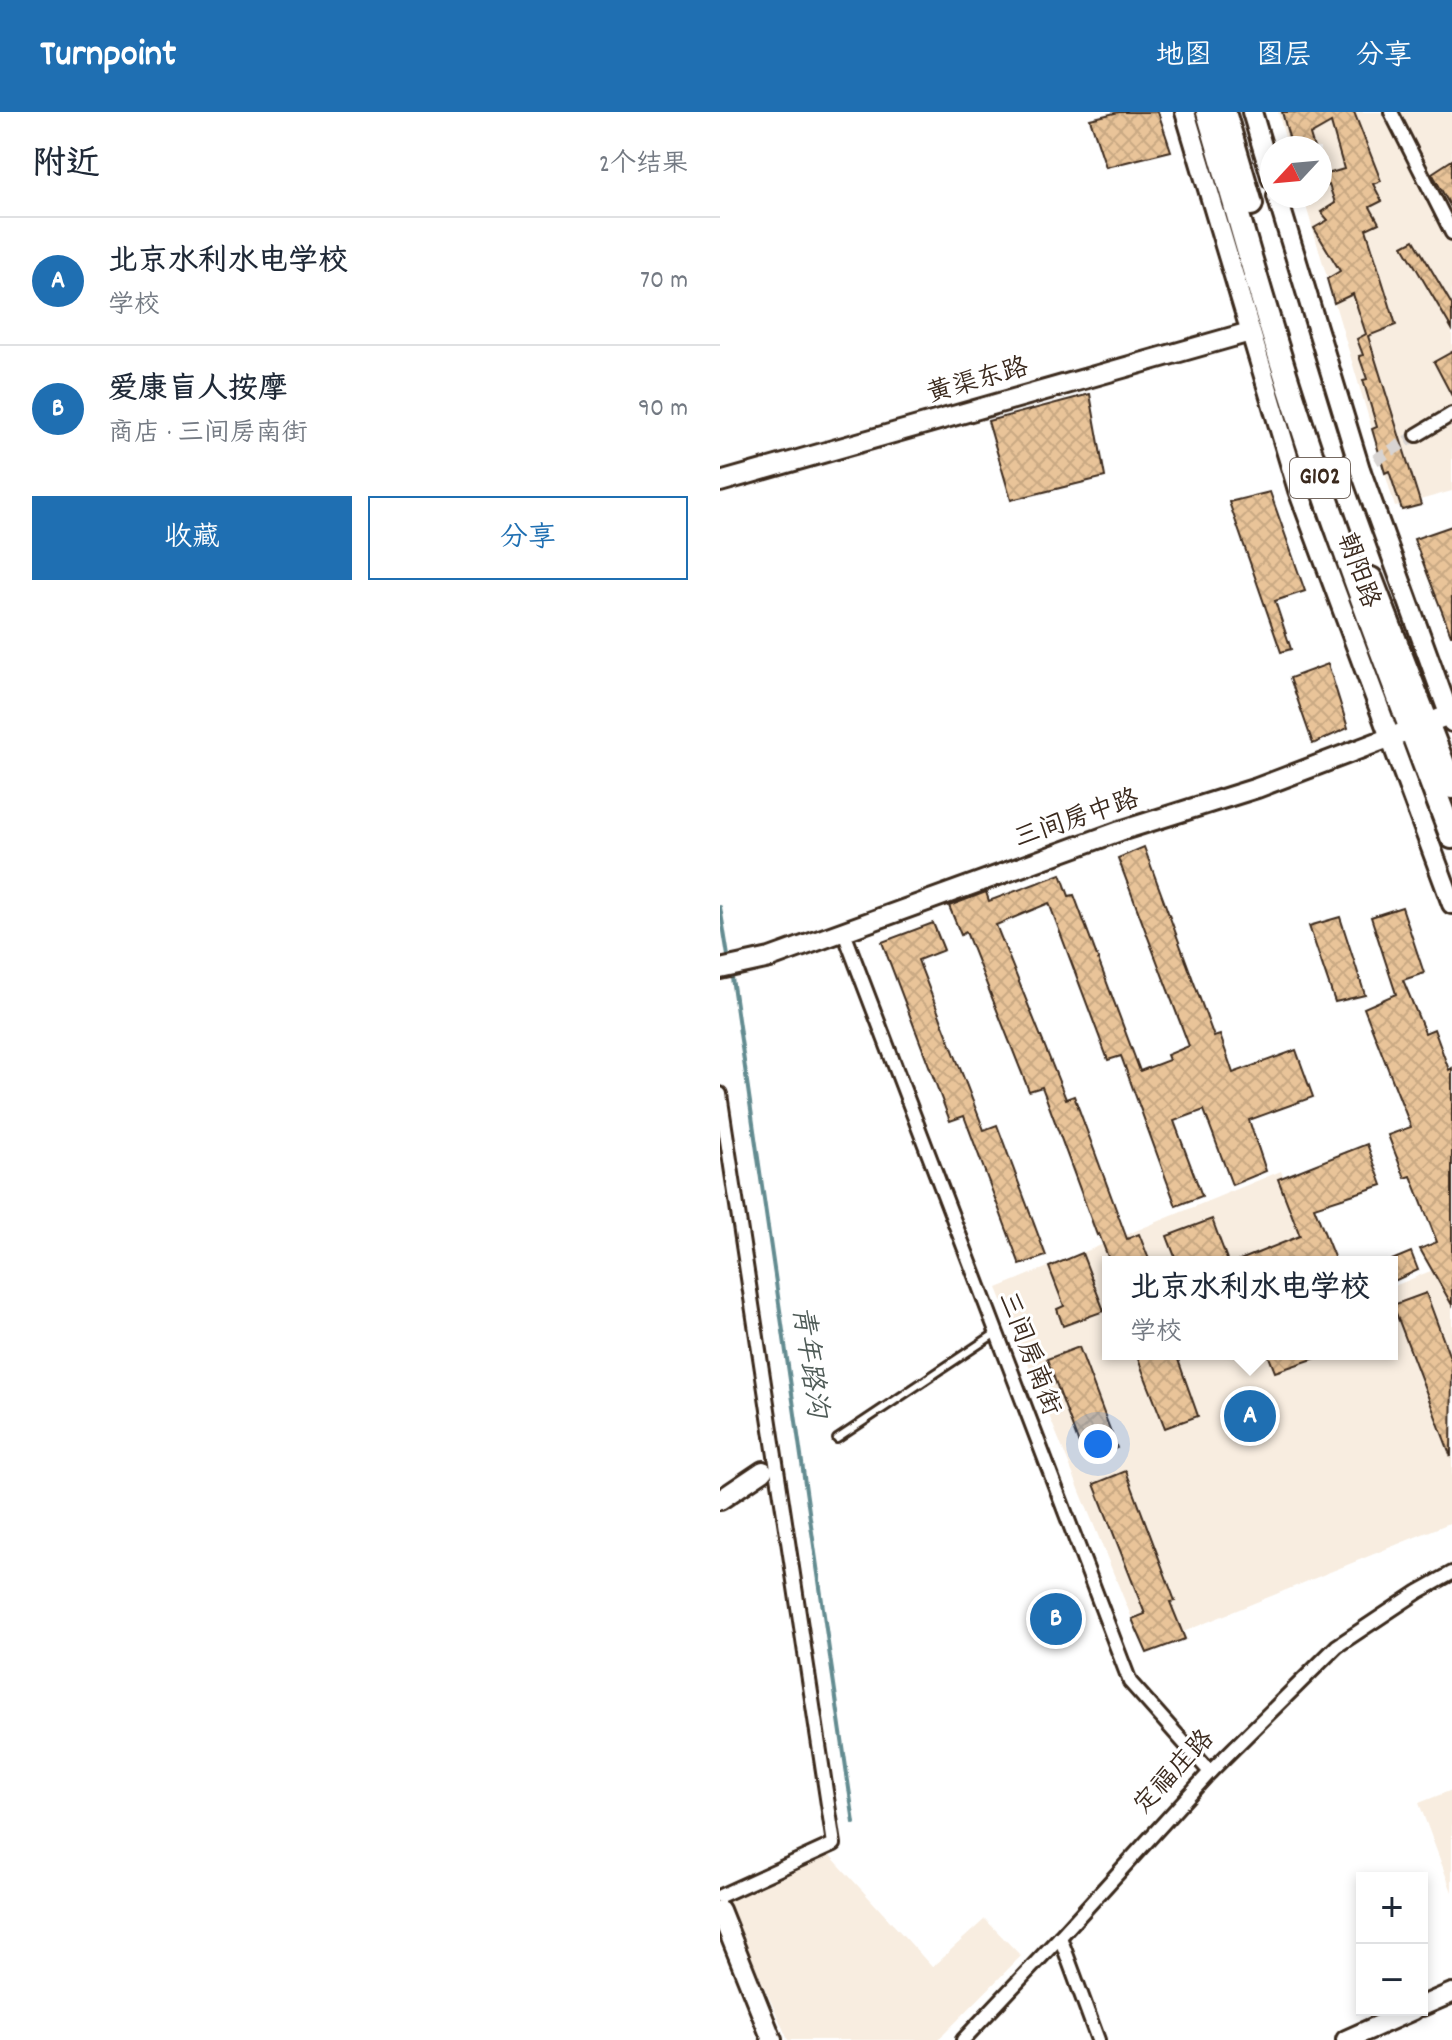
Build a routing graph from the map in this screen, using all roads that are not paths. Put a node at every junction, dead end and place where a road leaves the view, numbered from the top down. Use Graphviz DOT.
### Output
graph roads {
  1 [pos="1185,112"];
  2 [pos="1208,112"];
  3 [pos="1224,112"];
  4 [pos="1252,112"];
  5 [pos="1391,112"];
  6 [pos="1260,139"];
  7 [pos="1281,208"];
  8 [pos="1452,233"];
  9 [pos="1250,332"];
  10 [pos="1452,414"];
  11 [pos="1417,435"];
  12 [pos="720,482"];
  13 [pos="1427,726"];
  14 [pos="1452,787"];
  15 [pos="1452,837"];
  16 [pos="1452,904"];
  17 [pos="843,930"];
  18 [pos="720,969"];
  19 [pos="720,1094"];
  20 [pos="996,1333"];
  21 [pos="837,1439"];
  22 [pos="763,1471"];
  23 [pos="720,1500"];
  24 [pos="1452,1573"];
  25 [pos="1210,1772"];
  26 [pos="720,1896"];
  27 [pos="720,1910"];
  28 [pos="1060,1937"];
  29 [pos="1452,1993"];
  30 [pos="1428,2003"];
  31 [pos="1400,2016"];
  32 [pos="772,2040"];
  33 [pos="963,2040"];
  34 [pos="1098,2040"];
  35 [pos="1346,2040"];
  1 -- 9 [label="street, 朝阳路"];
  2 -- 13 [label="highway, 朝阳路 / G102"];
  3 -- 13 [label="highway, 朝阳路 / G102"];
  4 -- 6 [label="street"];
  5 -- 8 [label="street"];
  7 -- 13 [label="street, 朝阳路"];
  9 -- 12 [label="street, 黄渠东路"];
  9 -- 13 [label="street, 朝阳路"];
  10 -- 11 [label="street"];
  13 -- 14 [label="highway, 朝阳路 / G102"];
  13 -- 15 [label="highway, 朝阳路 / G102"];
  13 -- 16 [label="street, 朝阳路"];
  13 -- 17 [label="street, 三间房中路"];
  17 -- 18 [label="street, 三间房中路"];
  17 -- 20 [label="street, 三间房南街"];
  19 -- 26 [label="street"];
  20 -- 21 [label="lane"];
  20 -- 25 [label="street, 三间房南街"];
  22 -- 23 [label="street"];
  24 -- 25 [label="street, 定福庄路"];
  25 -- 28 [label="street, 定福庄路"];
  27 -- 32 [label="street"];
  28 -- 33 [label="street, 定福庄路"];
  28 -- 34 [label="street"];
  29 -- 30 [label="street"];
  31 -- 35 [label="street"];
}
